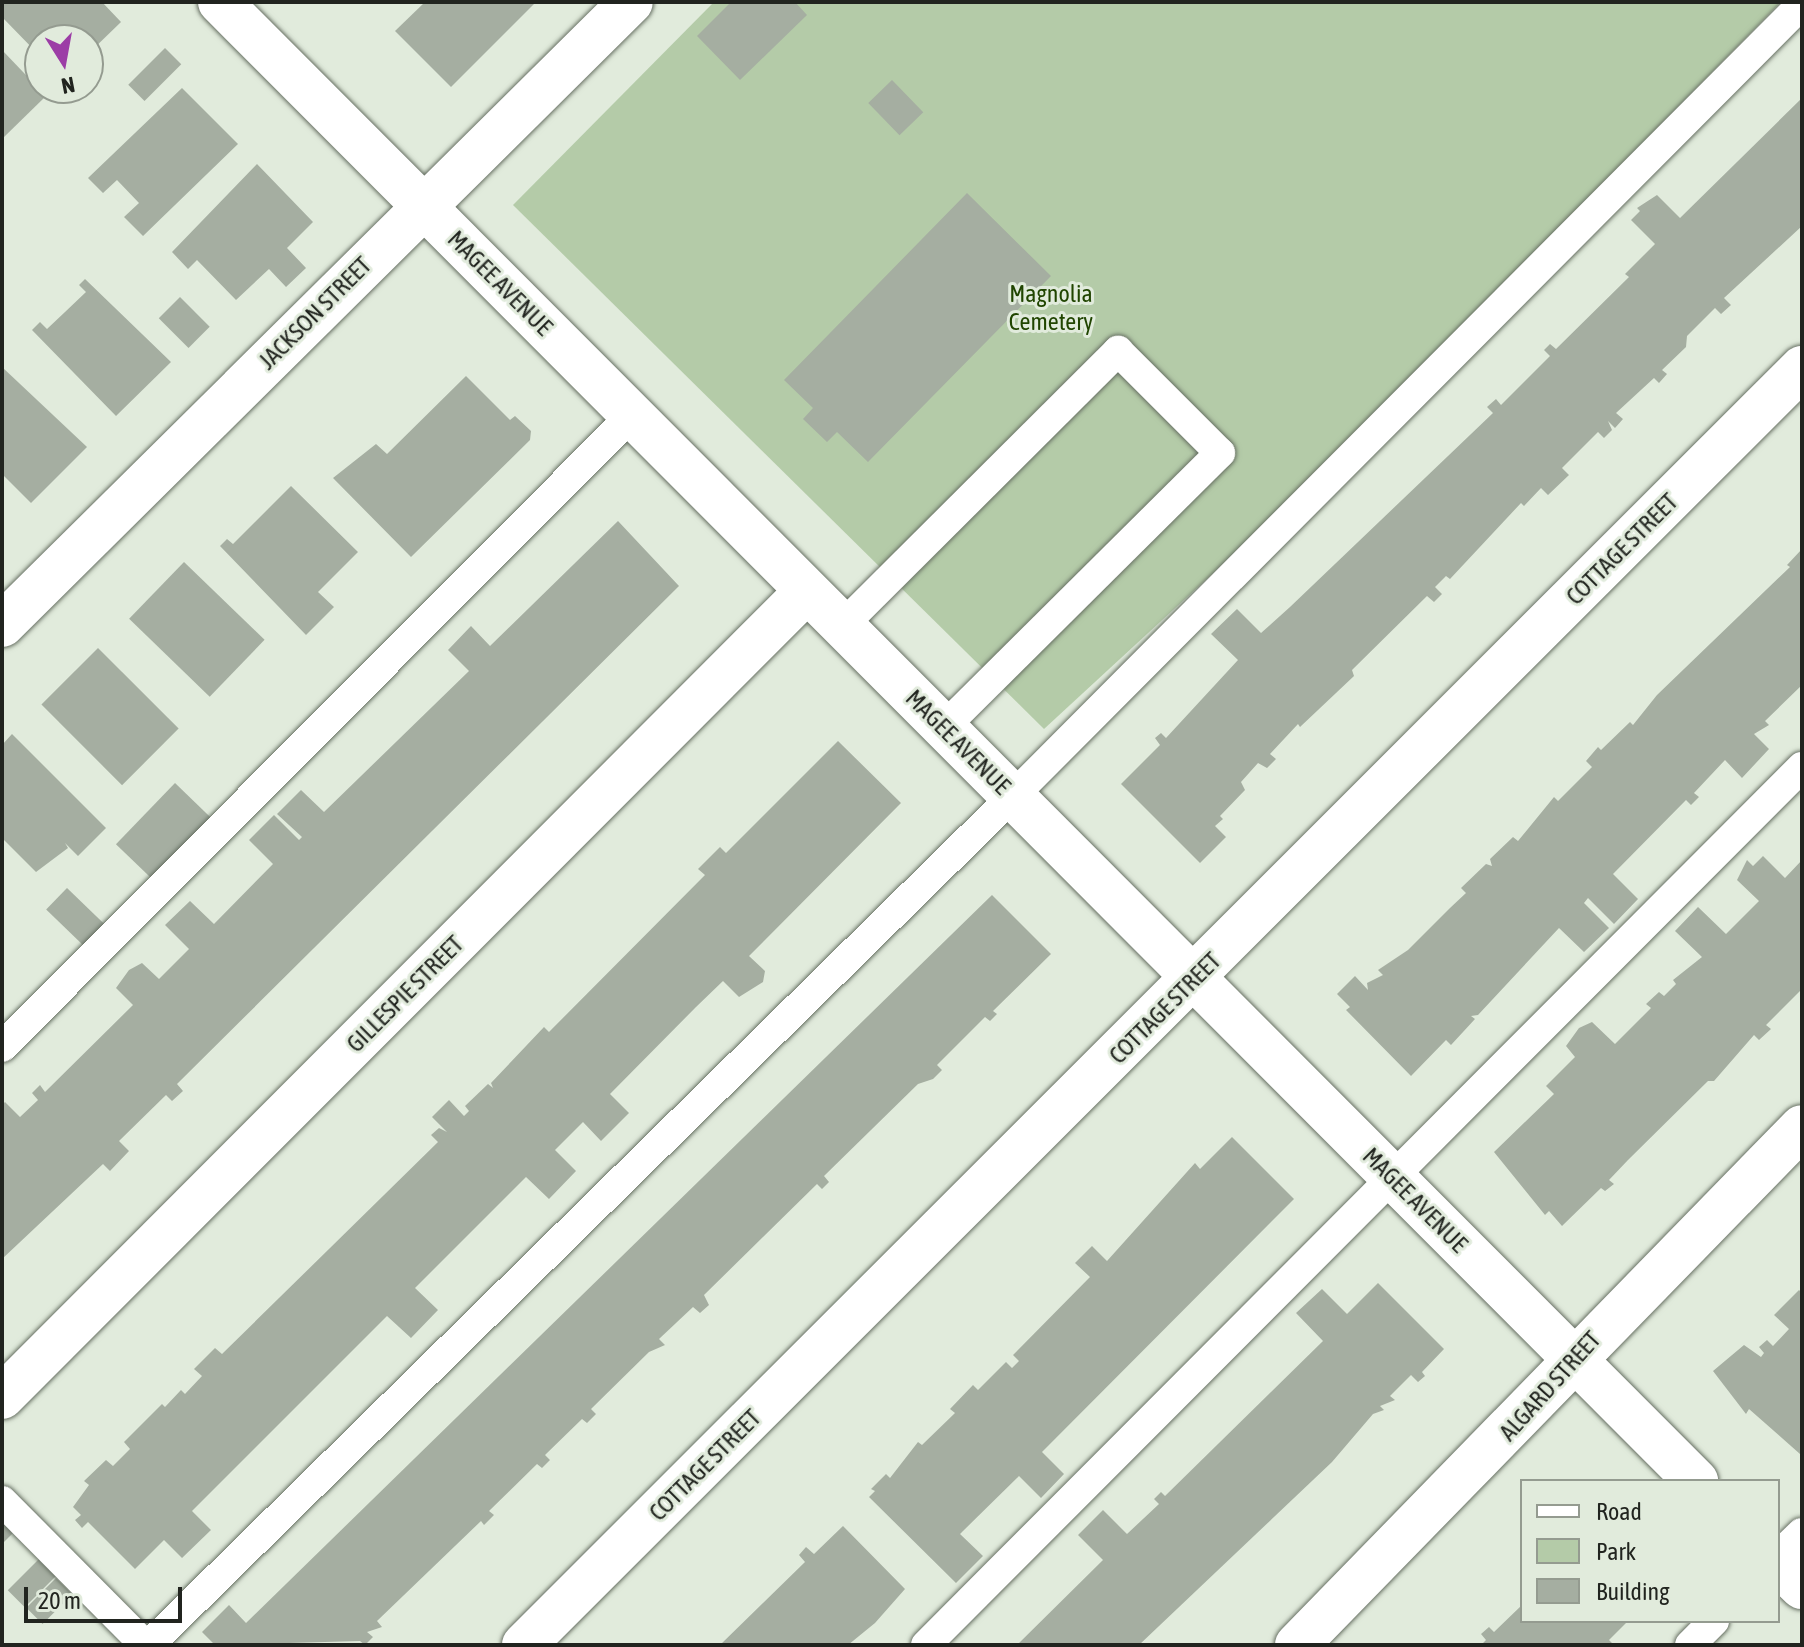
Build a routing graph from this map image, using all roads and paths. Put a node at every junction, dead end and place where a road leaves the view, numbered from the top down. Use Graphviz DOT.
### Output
graph roads {
  1 [pos="220,2"];
  2 [pos="631,2"];
  3 [pos="1802,4"];
  4 [pos="423,206"];
  5 [pos="1802,368"];
  6 [pos="632,415"];
  7 [pos="807,591"];
  8 [pos="2,625"];
  9 [pos="842,626"];
  10 [pos="944,727"];
  11 [pos="1802,767"];
  12 [pos="1012,797"];
  13 [pos="1194,979"];
  14 [pos="2,1047"];
  15 [pos="1802,1127"];
  16 [pos="1392,1177"];
  17 [pos="1573,1358"];
  18 [pos="2,1397"];
  19 [pos="1694,1479"];
  20 [pos="2,1501"];
  21 [pos="1802,1533"];
  22 [pos="1780,1554"];
  23 [pos="1780,1566"];
  24 [pos="1802,1587"];
  25 [pos="1712,1623"];
  26 [pos="147,1645"];
  27 [pos="524,1645"];
  28 [pos="926,1645"];
  29 [pos="1297,1645"];
  30 [pos="1690,1645"];
  1 -- 4 [label="street, MAGEE AVENUE"];
  2 -- 4 [label="street, JACKSON STREET"];
  3 -- 12 [label="lane"];
  4 -- 6 [label="street, MAGEE AVENUE"];
  4 -- 8 [label="street, JACKSON STREET"];
  5 -- 13 [label="street, COTTAGE STREET"];
  6 -- 7 [label="street, MAGEE AVENUE"];
  6 -- 14 [label="lane"];
  7 -- 9 [label="street, MAGEE AVENUE"];
  7 -- 18 [label="street, GILLESPIE STREET"];
  9 -- 10 [label="street, MAGEE AVENUE"];
  9 -- 10 [label="lane"];
  10 -- 12 [label="street, MAGEE AVENUE"];
  11 -- 16 [label="lane"];
  12 -- 13 [label="street, MAGEE AVENUE"];
  12 -- 26 [label="lane"];
  13 -- 16 [label="street, MAGEE AVENUE"];
  13 -- 27 [label="street, COTTAGE STREET"];
  15 -- 17 [label="street, ALGARD STREET"];
  16 -- 17 [label="street, MAGEE AVENUE"];
  16 -- 28 [label="lane"];
  17 -- 19 [label="street, MAGEE AVENUE"];
  17 -- 29 [label="street, ALGARD STREET"];
  20 -- 26 [label="lane"];
  21 -- 22 [label="lane"];
  23 -- 24 [label="street"];
  25 -- 30 [label="lane"];
}
